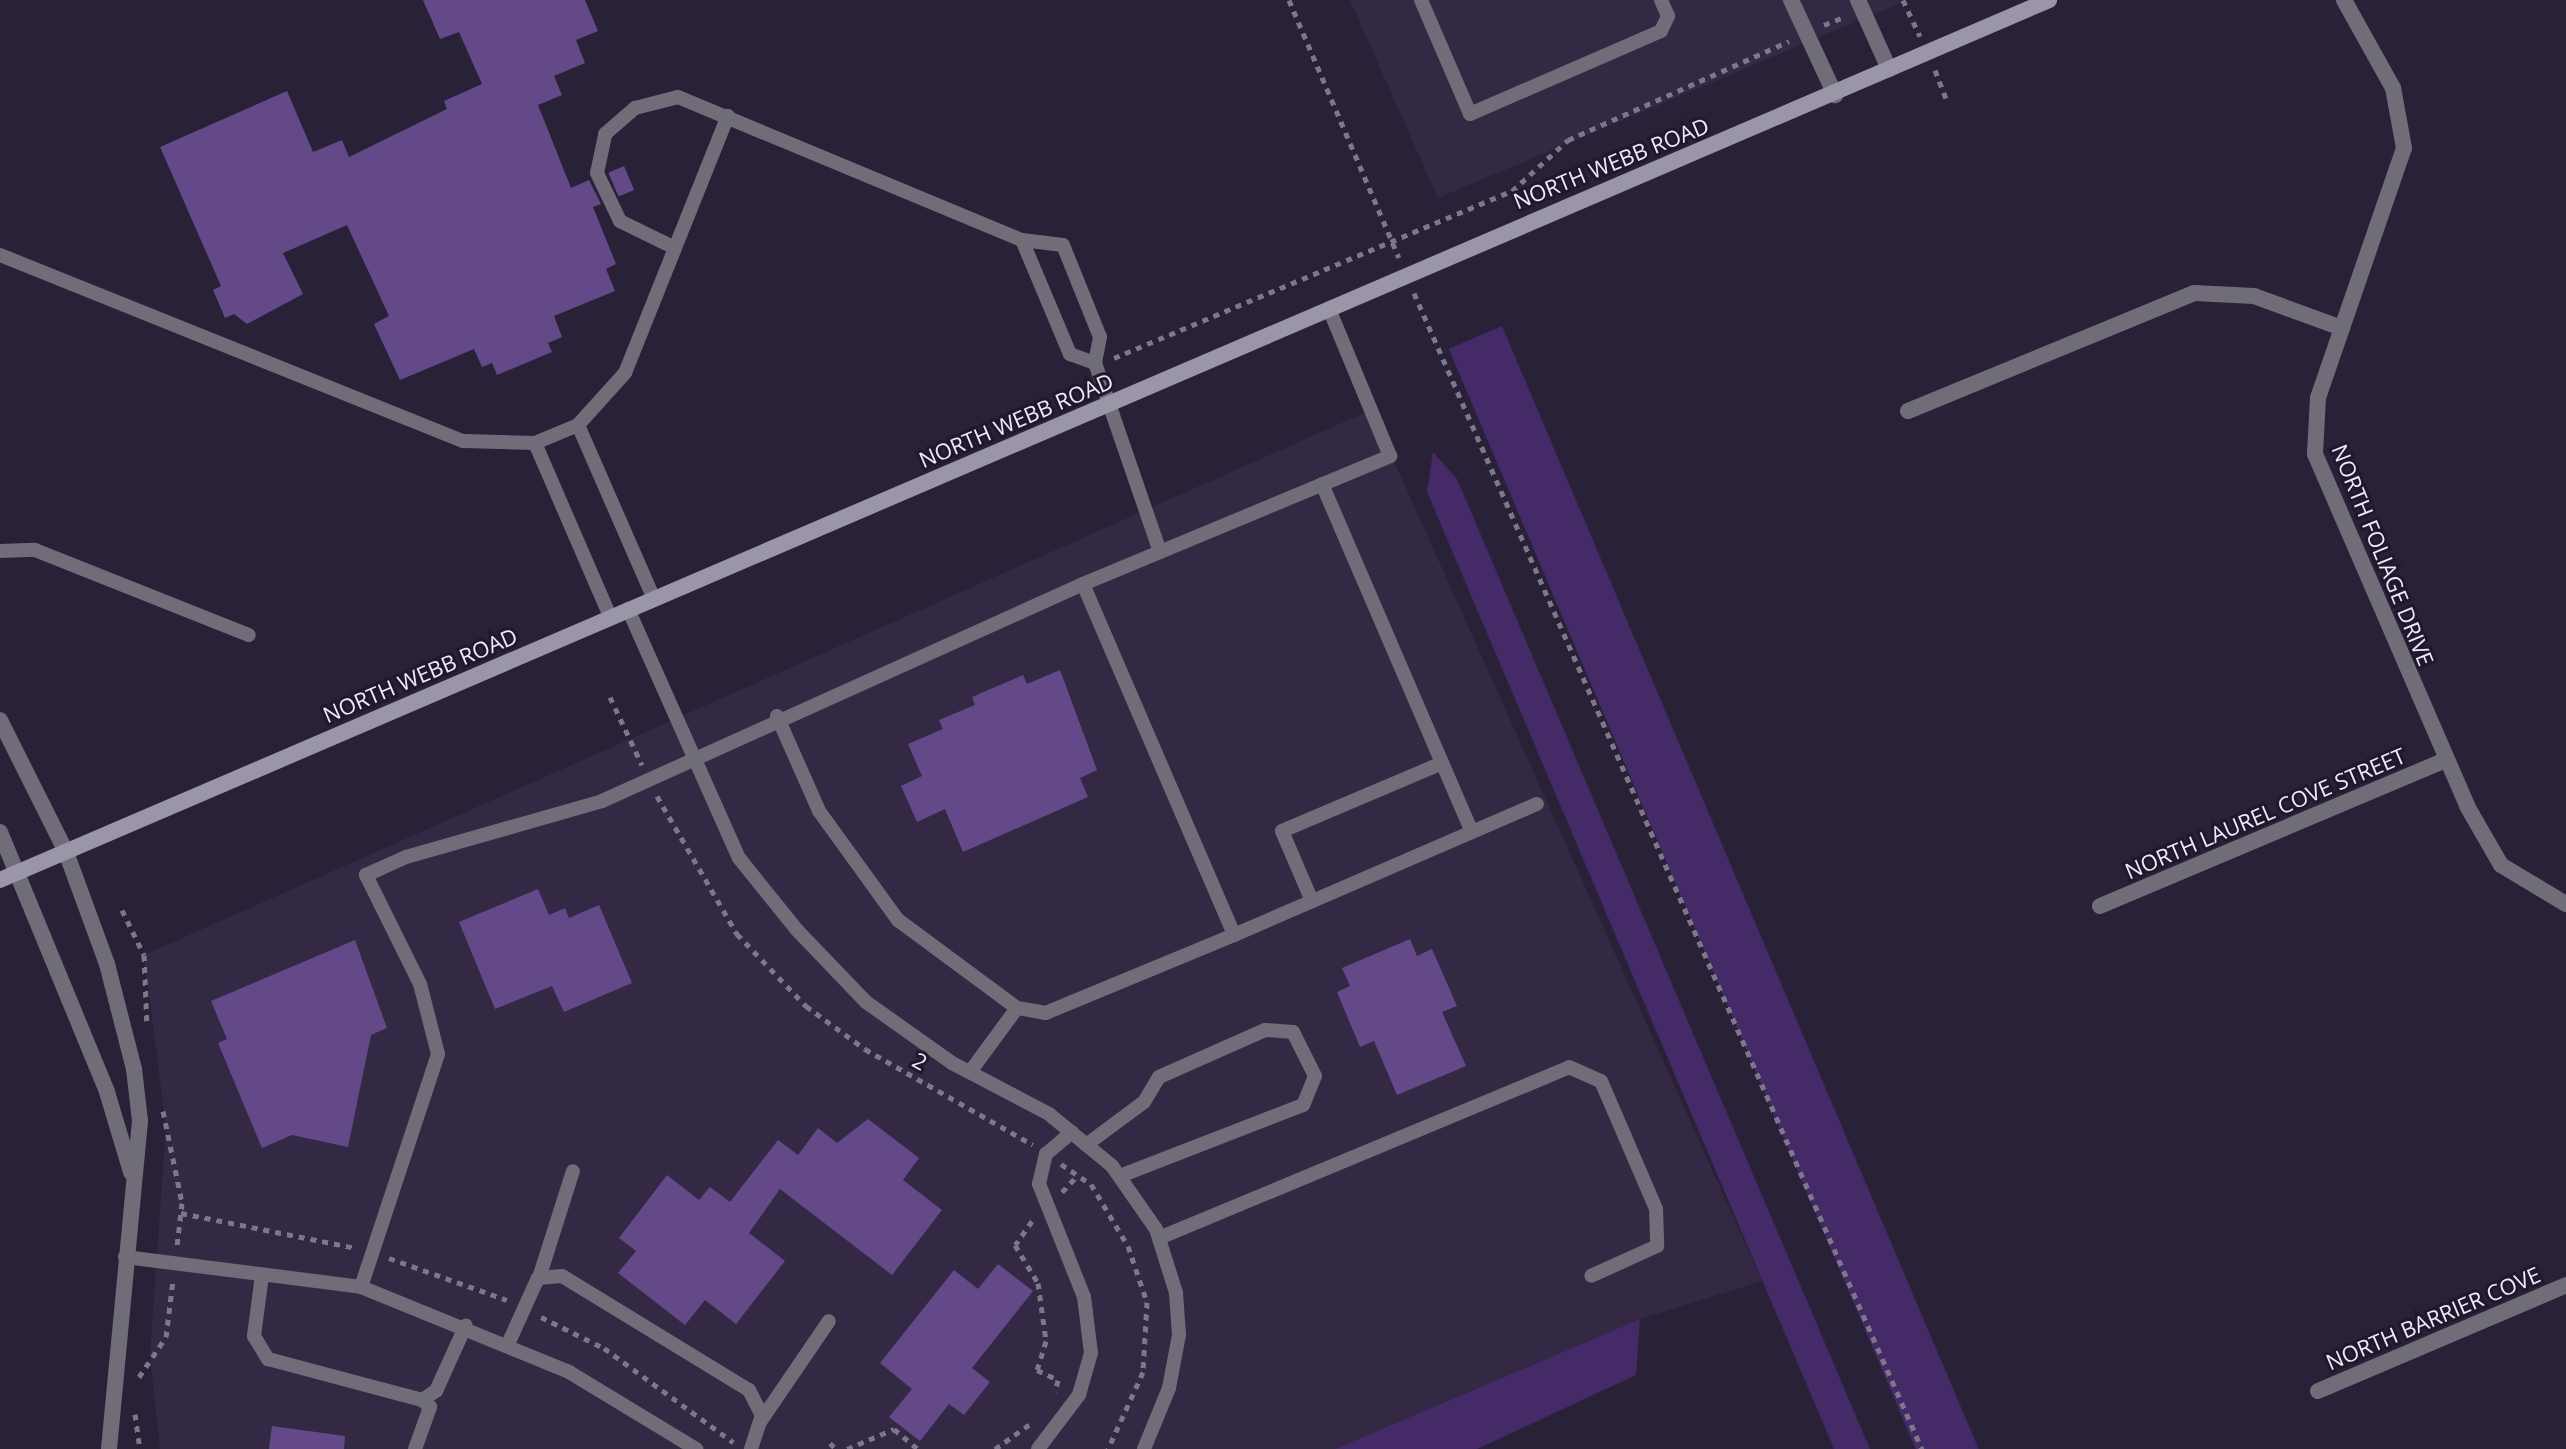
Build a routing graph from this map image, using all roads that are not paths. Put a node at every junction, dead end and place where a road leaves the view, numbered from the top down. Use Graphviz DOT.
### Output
graph roads {
  1 [pos="1421,0"];
  2 [pos="1661,0"];
  3 [pos="1791,0"];
  4 [pos="2049,0"];
  5 [pos="2344,0"];
  6 [pos="1860,4"];
  7 [pos="1889,69"];
  8 [pos="1835,95"];
  9 [pos="728,116"];
  10 [pos="1022,240"];
  11 [pos="675,248"];
  12 [pos="0,255"];
  13 [pos="1329,309"];
  14 [pos="2342,328"];
  15 [pos="1096,366"];
  16 [pos="1111,402"];
  17 [pos="1908,411"];
  18 [pos="578,425"];
  19 [pos="535,443"];
  20 [pos="1322,484"];
  21 [pos="0,551"];
  22 [pos="1160,552"];
  23 [pos="1083,584"];
  24 [pos="654,599"];
  25 [pos="628,609"];
  26 [pos="610,616"];
  27 [pos="249,635"];
  28 [pos="777,716"];
  29 [pos="0,720"];
  30 [pos="693,756"];
  31 [pos="2446,760"];
  32 [pos="1442,763"];
  33 [pos="1537,804"];
  34 [pos="0,832"];
  35 [pos="1472,832"];
  36 [pos="66,852"];
  37 [pos="16,873"];
  38 [pos="0,880"];
  39 [pos="1312,901"];
  40 [pos="2566,904"];
  41 [pos="2100,906"];
  42 [pos="1234,935"];
  43 [pos="1017,1008"];
  44 [pos="970,1072"];
  45 [pos="1072,1132"];
  46 [pos="1086,1145"];
  47 [pos="573,1171"];
  48 [pos="1120,1176"];
  49 [pos="134,1182"];
  50 [pos="1159,1238"];
  51 [pos="125,1257"];
  52 [pos="262,1275"];
  53 [pos="1591,1276"];
  54 [pos="538,1278"];
  55 [pos="2566,1285"];
  56 [pos="361,1287"];
  57 [pos="829,1321"];
  58 [pos="466,1325"];
  59 [pos="508,1344"];
  60 [pos="2318,1391"];
  61 [pos="422,1400"];
  62 [pos="760,1422"];
  63 [pos="109,1449"];
  64 [pos="415,1449"];
  65 [pos="696,1449"];
  66 [pos="751,1449"];
  67 [pos="1038,1449"];
  68 [pos="1144,1449"];
  1 -- 2 [label="lane"];
  3 -- 8 [label="street"];
  4 -- 7 [label="main road, NORTH WEBB ROAD"];
  5 -- 14 [label="street, NORTH FOLIAGE DRIVE"];
  6 -- 7 [label="street"];
  7 -- 8 [label="main road, NORTH WEBB ROAD"];
  8 -- 13 [label="main road, NORTH WEBB ROAD"];
  9 -- 10 [label="lane"];
  9 -- 11 [label="lane"];
  9 -- 11 [label="lane"];
  10 -- 15 [label="lane"];
  10 -- 15 [label="lane"];
  11 -- 18 [label="lane"];
  12 -- 19 [label="lane"];
  13 -- 16 [label="main road, NORTH WEBB ROAD"];
  13 -- 20 [label="lane"];
  14 -- 17 [label="street"];
  14 -- 31 [label="street, NORTH FOLIAGE DRIVE"];
  15 -- 16 [label="lane"];
  16 -- 22 [label="lane"];
  16 -- 24 [label="main road, NORTH WEBB ROAD"];
  18 -- 19 [label="lane"];
  18 -- 24 [label="lane"];
  19 -- 26 [label="lane"];
  20 -- 22 [label="lane"];
  20 -- 32 [label="lane"];
  21 -- 27 [label="lane"];
  22 -- 23 [label="lane"];
  23 -- 28 [label="lane"];
  23 -- 42 [label="lane"];
  24 -- 25 [label="main road, NORTH WEBB ROAD"];
  25 -- 26 [label="main road, NORTH WEBB ROAD"];
  25 -- 30 [label="lane"];
  26 -- 36 [label="main road, NORTH WEBB ROAD"];
  28 -- 30 [label="lane"];
  28 -- 43 [label="lane"];
  29 -- 36 [label="street"];
  30 -- 44 [label="lane"];
  30 -- 56 [label="lane"];
  31 -- 40 [label="street, NORTH FOLIAGE DRIVE"];
  31 -- 41 [label="street, NORTH LAUREL COVE STREET"];
  32 -- 35 [label="lane"];
  32 -- 39 [label="lane"];
  33 -- 35 [label="lane"];
  34 -- 37 [label="street"];
  35 -- 39 [label="lane"];
  36 -- 37 [label="main road, NORTH WEBB ROAD"];
  36 -- 49 [label="street"];
  37 -- 38 [label="main road, NORTH WEBB ROAD"];
  37 -- 49 [label="street"];
  39 -- 42 [label="lane"];
  42 -- 43 [label="lane"];
  43 -- 44 [label="lane"];
  44 -- 45 [label="lane"];
  45 -- 46 [label="lane"];
  45 -- 67 [label="lane"];
  46 -- 48 [label="lane"];
  46 -- 48 [label="lane"];
  47 -- 54 [label="lane"];
  48 -- 50 [label="lane"];
  49 -- 51 [label="street"];
  50 -- 53 [label="lane"];
  50 -- 68 [label="lane"];
  51 -- 52 [label="lane"];
  51 -- 63 [label="street"];
  52 -- 56 [label="lane"];
  52 -- 61 [label="lane"];
  54 -- 59 [label="lane"];
  54 -- 62 [label="lane"];
  55 -- 60 [label="street, NORTH BARRIER COVE"];
  56 -- 58 [label="lane"];
  57 -- 62 [label="lane"];
  58 -- 59 [label="lane"];
  58 -- 61 [label="lane"];
  59 -- 65 [label="lane"];
  61 -- 64 [label="lane"];
  62 -- 66 [label="lane"];
}
